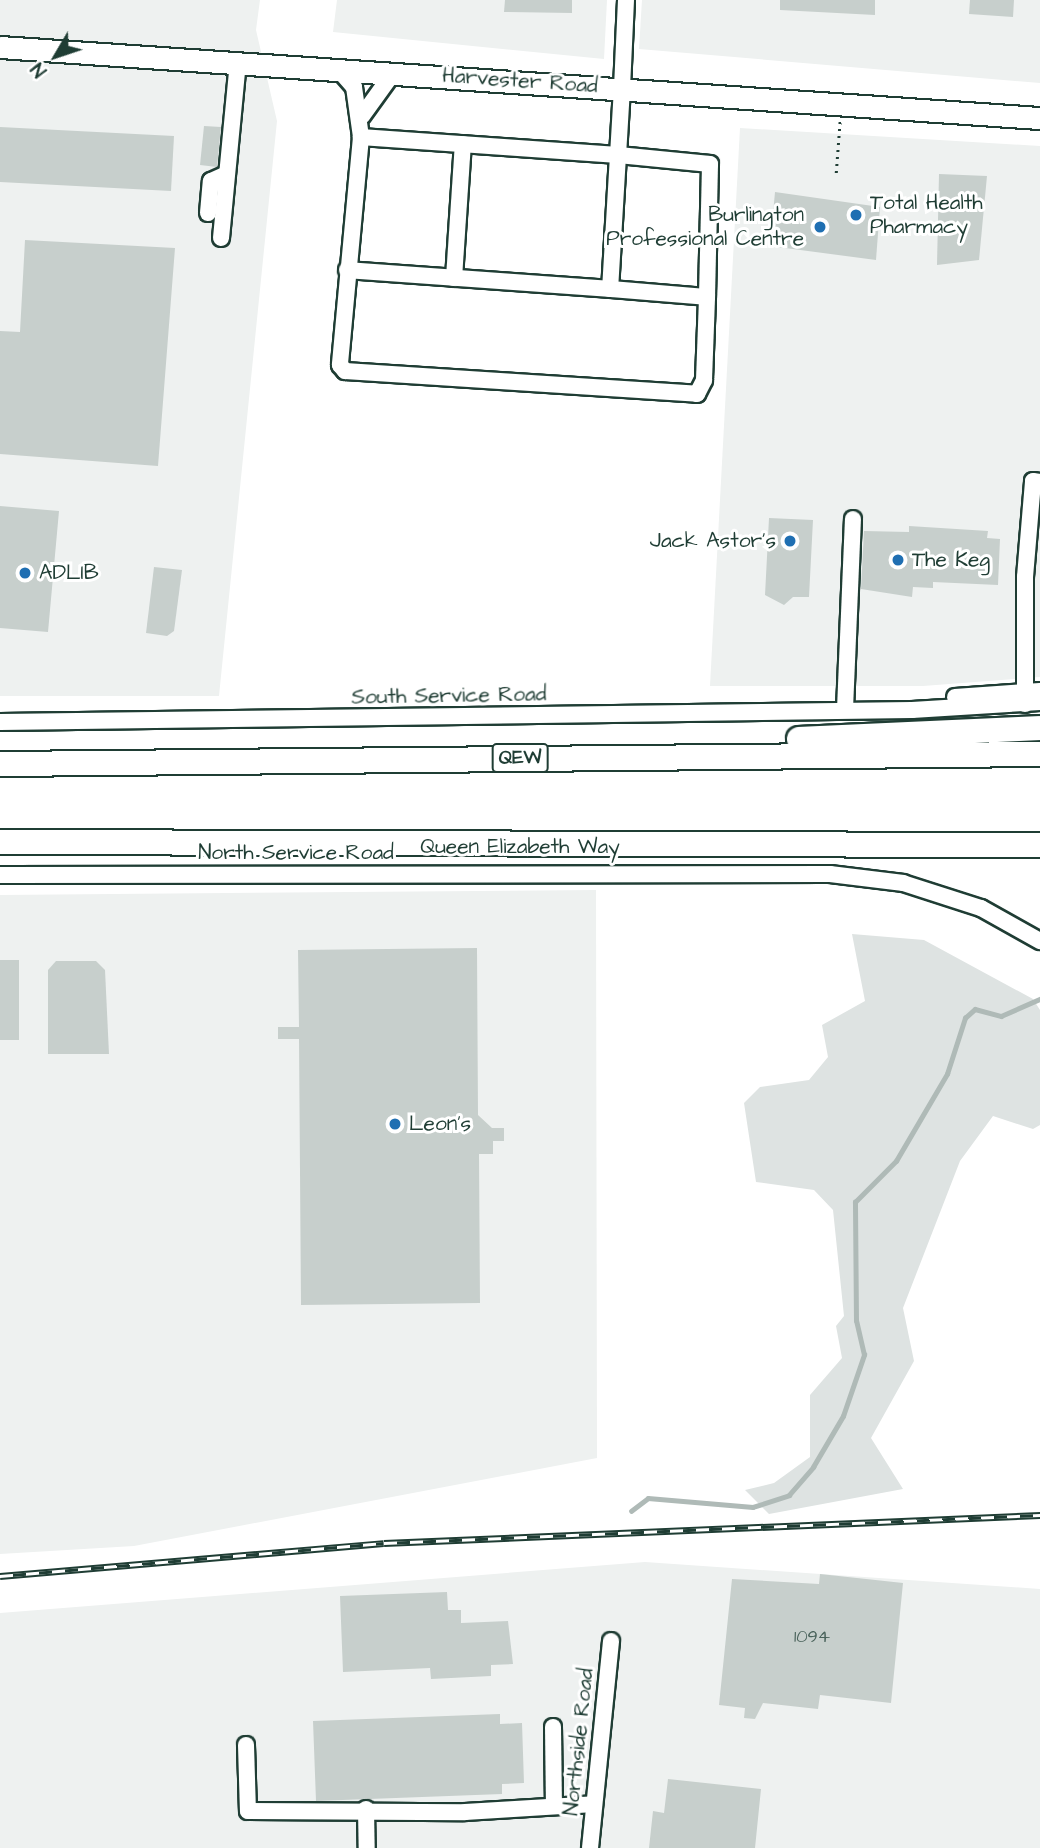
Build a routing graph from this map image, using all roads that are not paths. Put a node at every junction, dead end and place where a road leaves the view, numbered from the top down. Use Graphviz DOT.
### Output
graph roads {
  1 [pos="626,0"];
  2 [pos="0,47"];
  3 [pos="238,63"];
  4 [pos="339,69"];
  5 [pos="393,73"];
  6 [pos="622,88"];
  7 [pos="362,116"];
  8 [pos="1040,118"];
  9 [pos="361,137"];
  10 [pos="463,144"];
  11 [pos="618,155"];
  12 [pos="227,174"];
  13 [pos="208,213"];
  14 [pos="221,238"];
  15 [pos="347,270"];
  16 [pos="454,278"];
  17 [pos="610,289"];
  18 [pos="707,297"];
  19 [pos="1040,482"];
  20 [pos="853,519"];
  21 [pos="1033,697"];
  22 [pos="845,709"];
  23 [pos="0,722"];
  24 [pos="1040,727"];
  25 [pos="1040,754"];
  26 [pos="715,756"];
  27 [pos="0,764"];
  28 [pos="0,842"];
  29 [pos="1040,847"];
  30 [pos="0,875"];
  31 [pos="1040,942"];
  32 [pos="611,1641"];
  33 [pos="553,1727"];
  34 [pos="246,1745"];
  35 [pos="594,1804"];
  36 [pos="554,1806"];
  37 [pos="366,1809"];
  38 [pos="367,1848"];
  39 [pos="590,1848"];
  1 -- 6 [label="street"];
  2 -- 3 [label="main road, Harvester Road"];
  3 -- 4 [label="main road, Harvester Road"];
  3 -- 12 [label="street"];
  4 -- 5 [label="main road, Harvester Road"];
  4 -- 7 [label="street"];
  5 -- 6 [label="main road, Harvester Road"];
  5 -- 7 [label="street"];
  6 -- 8 [label="main road, Harvester Road"];
  6 -- 11 [label="street"];
  7 -- 9 [label="street"];
  9 -- 10 [label="street"];
  9 -- 15 [label="street"];
  10 -- 11 [label="street"];
  10 -- 16 [label="street"];
  11 -- 17 [label="street"];
  11 -- 18 [label="street"];
  12 -- 13 [label="street"];
  12 -- 14 [label="street"];
  15 -- 16 [label="street"];
  15 -- 18 [label="street"];
  16 -- 17 [label="street"];
  17 -- 18 [label="street"];
  19 -- 21 [label="street"];
  20 -- 22 [label="street"];
  21 -- 22 [label="street, South Service Road"];
  22 -- 23 [label="street, South Service Road"];
  24 -- 26 [label="highway"];
  25 -- 26 [label="highway, QEW"];
  26 -- 27 [label="highway, QEW"];
  28 -- 29 [label="highway, Queen Elizabeth Way"];
  30 -- 31 [label="street, North Service Road"];
  32 -- 35 [label="street, Northside Road"];
  33 -- 36 [label="street"];
  34 -- 37 [label="street"];
  35 -- 36 [label="street"];
  35 -- 39 [label="street, Northside Road"];
  36 -- 37 [label="street"];
  37 -- 38 [label="street"];
}
